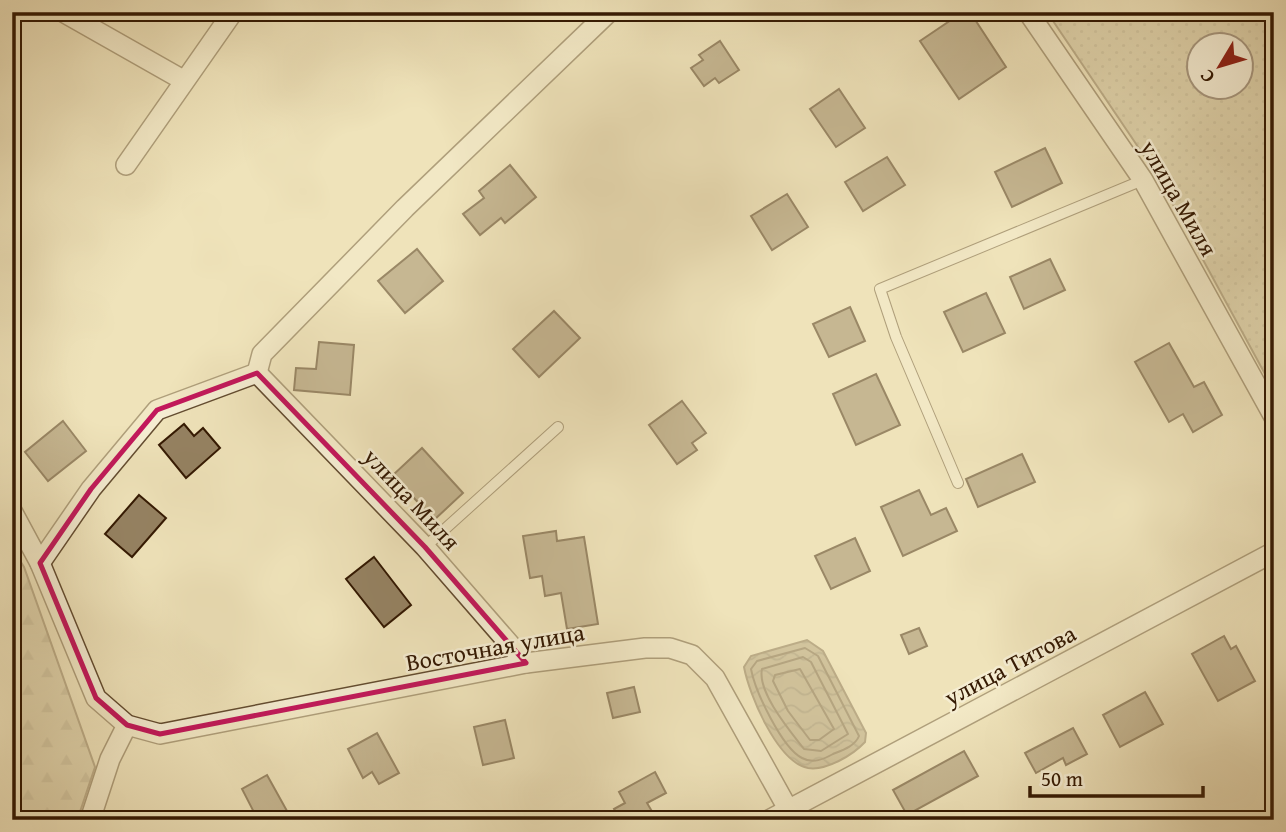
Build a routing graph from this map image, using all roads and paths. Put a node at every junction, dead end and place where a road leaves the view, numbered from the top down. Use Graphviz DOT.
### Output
graph roads {
  1 [pos="63,12"];
  2 [pos="233,12"];
  3 [pos="609,12"];
  4 [pos="1028,12"];
  5 [pos="183,80"];
  6 [pos="126,165"];
  7 [pos="1143,180"];
  8 [pos="257,373"];
  9 [pos="1274,417"];
  10 [pos="558,427"];
  11 [pos="958,483"];
  12 [pos="12,511"];
  13 [pos="425,547"];
  14 [pos="1274,552"];
  15 [pos="40,563"];
  16 [pos="526,663"];
  17 [pos="127,725"];
  18 [pos="788,809"];
  19 [pos="94,820"];
  20 [pos="769,820"];
  1 -- 5 [label="street"];
  2 -- 5 [label="street"];
  3 -- 8 [label="street"];
  4 -- 7 [label="street, улица Миля"];
  5 -- 6 [label="street"];
  7 -- 9 [label="street, улица Миля"];
  7 -- 11 [label="lane"];
  8 -- 13 [label="street, улица Миля"];
  8 -- 15 [label="street"];
  10 -- 13 [label="lane"];
  12 -- 15 [label="street"];
  13 -- 16 [label="street, улица Миля"];
  14 -- 18 [label="street, улица Титова"];
  15 -- 17 [label="street"];
  16 -- 17 [label="street, Восточная улица"];
  16 -- 18 [label="street, Восточная улица"];
  17 -- 19 [label="street"];
  18 -- 20 [label="street, улица Титова"];
}
